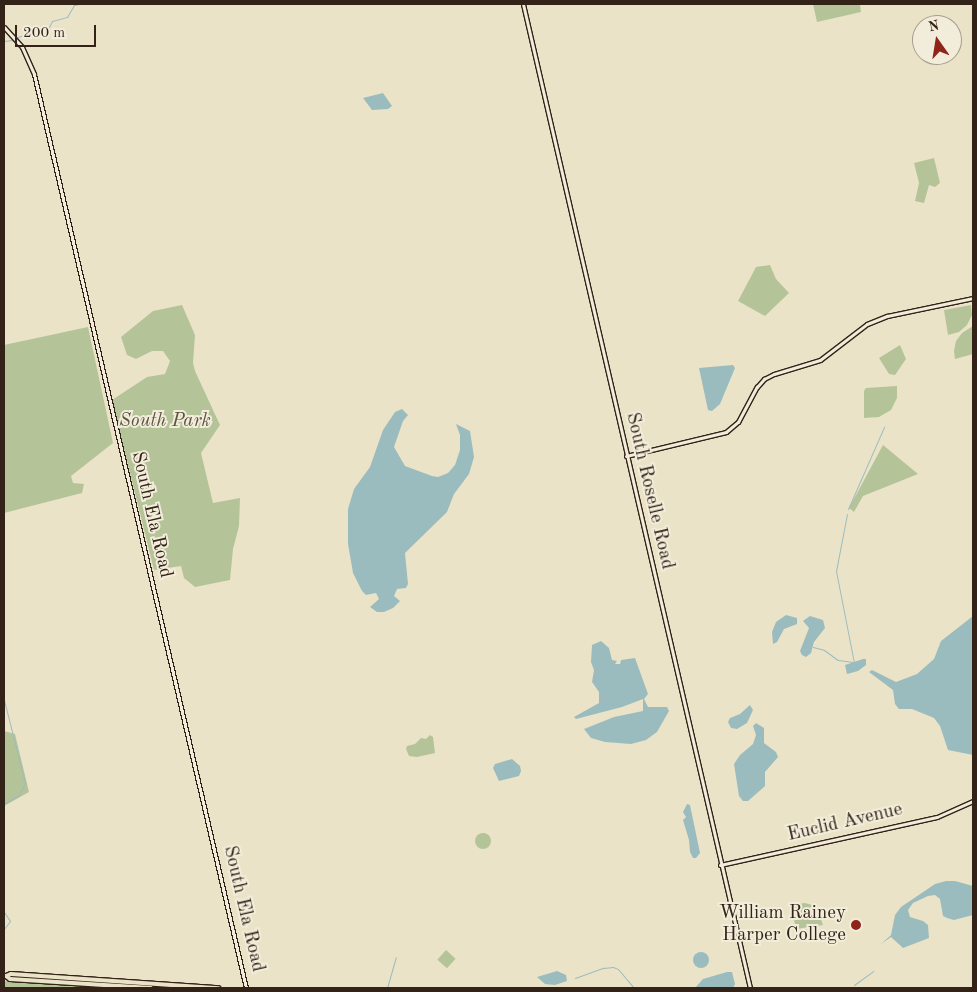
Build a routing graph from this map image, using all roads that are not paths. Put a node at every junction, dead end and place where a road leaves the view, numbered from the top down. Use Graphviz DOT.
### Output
graph roads {
  1 [pos="523,4"];
  2 [pos="4,27"];
  3 [pos="973,298"];
  4 [pos="626,456"];
  5 [pos="973,801"];
  6 [pos="720,865"];
  7 [pos="5,976"];
  8 [pos="748,987"];
  9 [pos="151,988"];
  10 [pos="219,988"];
  11 [pos="246,988"];
  1 -- 4 [label="main road, South Roselle Road"];
  2 -- 11 [label="main road, South Ela Road"];
  3 -- 4 [label="main road"];
  4 -- 6 [label="main road, South Roselle Road"];
  5 -- 6 [label="main road, Euclid Avenue"];
  6 -- 8 [label="main road, South Roselle Road"];
  7 -- 9 [label="main road"];
  7 -- 10 [label="main road"];
}
